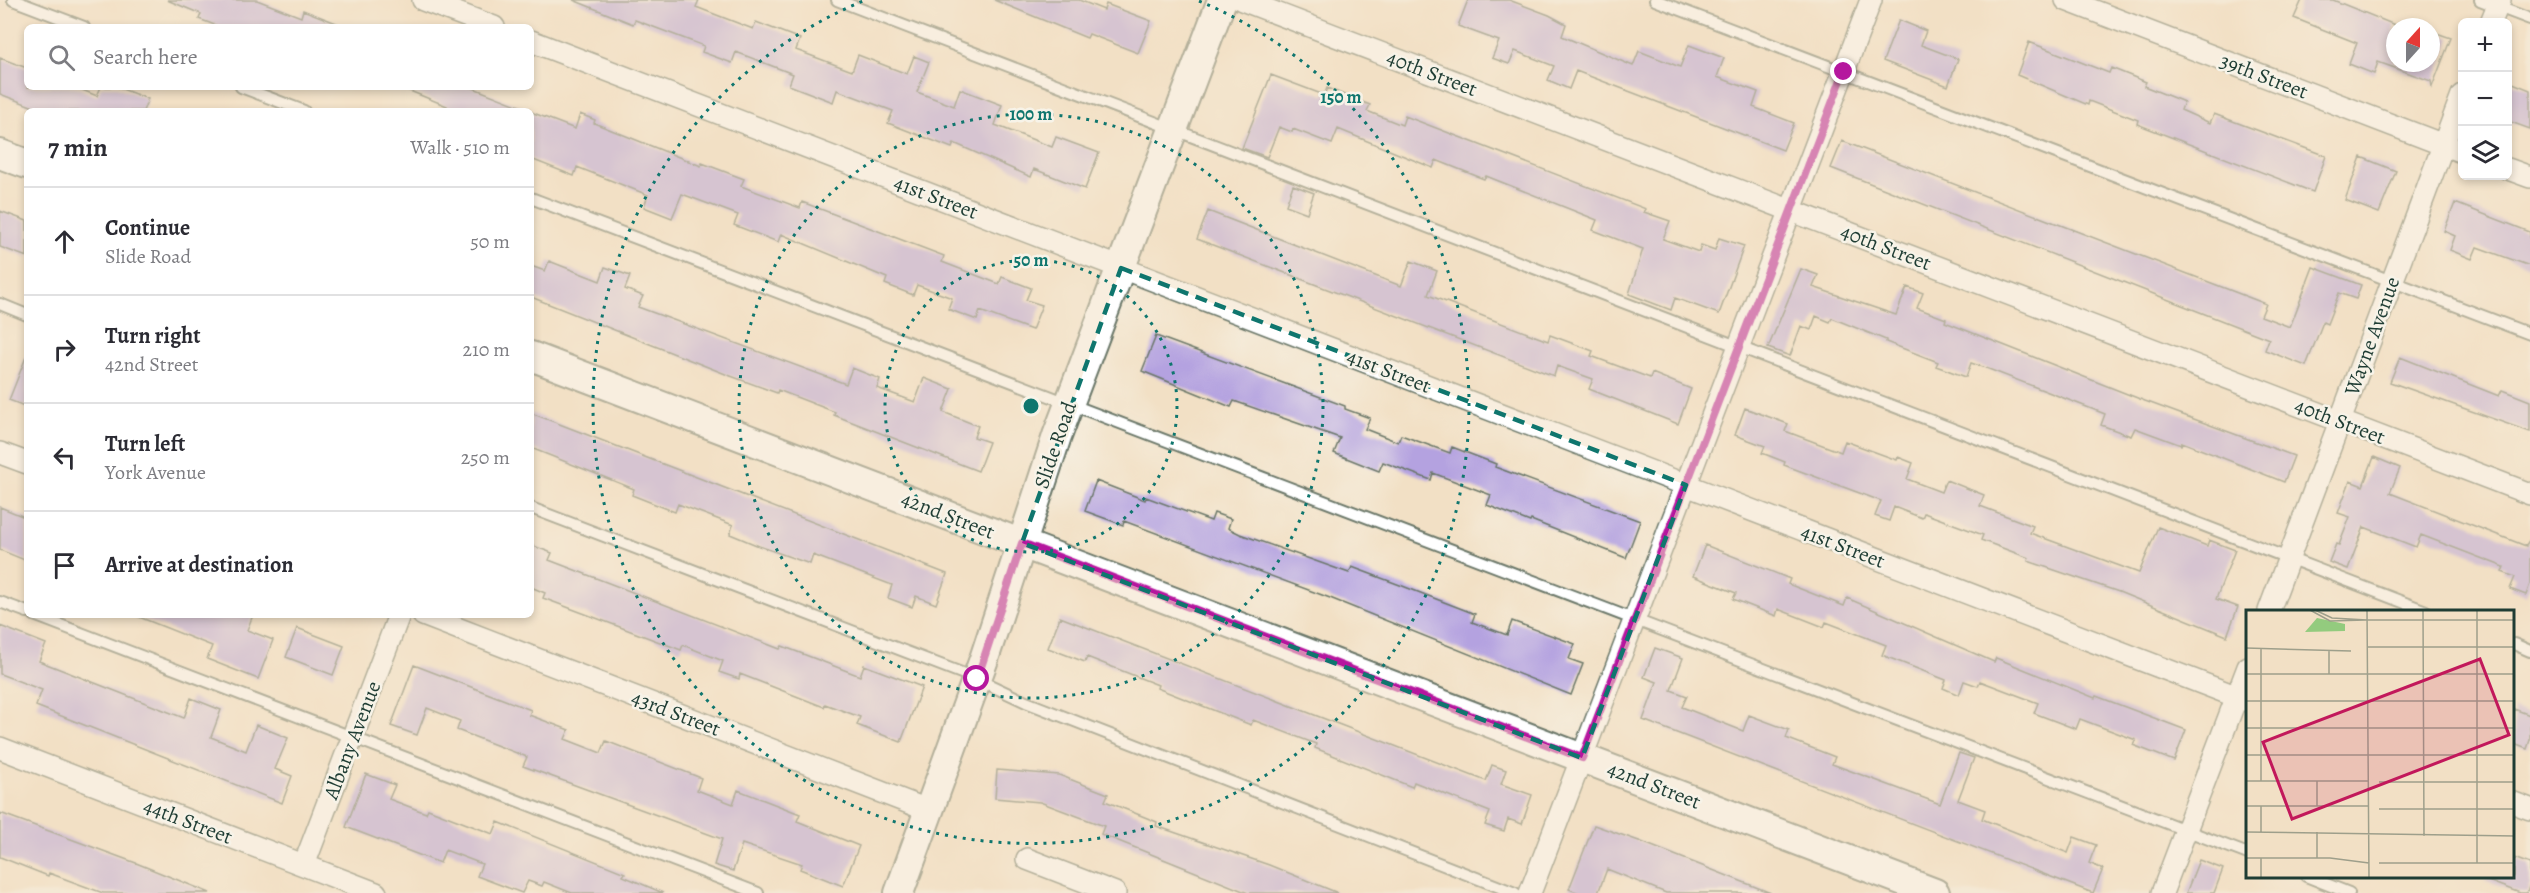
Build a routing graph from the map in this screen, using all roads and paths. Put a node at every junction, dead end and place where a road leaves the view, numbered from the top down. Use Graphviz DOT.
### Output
graph roads {
  1 [pos="13,0"];
  2 [pos="423,0"];
  3 [pos="837,0"];
  4 [pos="1222,0"];
  5 [pos="1242,0"];
  6 [pos="1655,0"];
  7 [pos="1871,0"];
  8 [pos="2066,0"];
  9 [pos="2492,7"];
  10 [pos="2530,19"];
  11 [pos="76,24"];
  12 [pos="486,24"];
  13 [pos="534,42"];
  14 [pos="1844,72"];
  15 [pos="249,90"];
  16 [pos="296,108"];
  17 [pos="2458,122"];
  18 [pos="1173,128"];
  19 [pos="2453,148"];
  20 [pos="0,154"];
  21 [pos="24,163"];
  22 [pos="2512,170"];
  23 [pos="2530,177"];
  24 [pos="534,199"];
  25 [pos="1791,211"];
  26 [pos="1121,268"];
  27 [pos="2392,282"];
  28 [pos="0,304"];
  29 [pos="24,314"];
  30 [pos="2530,334"];
  31 [pos="1739,347"];
  32 [pos="534,357"];
  33 [pos="1069,403"];
  34 [pos="2340,421"];
  35 [pos="0,453"];
  36 [pos="24,462"];
  37 [pos="1686,485"];
  38 [pos="2530,494"];
  39 [pos="534,509"];
  40 [pos="1022,543"];
  41 [pos="2289,559"];
  42 [pos="0,602"];
  43 [pos="2269,610"];
  44 [pos="2423,610"];
  45 [pos="24,611"];
  46 [pos="42,618"];
  47 [pos="398,618"];
  48 [pos="431,618"];
  49 [pos="1635,618"];
  50 [pos="2515,644"];
  51 [pos="2530,651"];
  52 [pos="977,679"];
  53 [pos="2246,680"];
  54 [pos="2243,699"];
  55 [pos="353,737"];
  56 [pos="0,748"];
  57 [pos="1582,758"];
  58 [pos="2515,802"];
  59 [pos="2530,809"];
  60 [pos="930,811"];
  61 [pos="2186,831"];
  62 [pos="2246,853"];
  63 [pos="1027,859"];
  64 [pos="304,865"];
  65 [pos="2311,878"];
  66 [pos="376,893"];
  67 [pos="758,893"];
  68 [pos="899,893"];
  69 [pos="1115,893"];
  70 [pos="1515,893"];
  71 [pos="1530,893"];
  72 [pos="1935,893"];
  73 [pos="2163,893"];
  74 [pos="2349,893"];
  1 -- 11 [label="lane"];
  2 -- 12 [label="street"];
  3 -- 18 [label="lane"];
  4 -- 18 [label="street, Slide Road"];
  5 -- 25 [label="street, 40th Street"];
  6 -- 14 [label="lane"];
  7 -- 14 [label="street"];
  8 -- 19 [label="street, 39th Street"];
  9 -- 10 [label="lane"];
  13 -- 26 [label="street, 41st Street"];
  14 -- 25 [label="street"];
  14 -- 27 [label="lane"];
  15 -- 16 [label="lane"];
  17 -- 19 [label="street, Wayne Avenue"];
  18 -- 26 [label="street, Slide Road"];
  18 -- 31 [label="lane"];
  19 -- 27 [label="street, Wayne Avenue"];
  20 -- 21 [label="street"];
  22 -- 23 [label="street"];
  24 -- 33 [label="lane"];
  25 -- 31 [label="street"];
  25 -- 34 [label="street, 40th Street"];
  26 -- 33 [label="street, Slide Road"];
  26 -- 37 [label="street, 41st Street"];
  27 -- 30 [label="lane"];
  27 -- 34 [label="street, Wayne Avenue"];
  28 -- 29 [label="lane"];
  31 -- 37 [label="street"];
  31 -- 41 [label="lane"];
  32 -- 40 [label="street, 42nd Street"];
  33 -- 40 [label="street, Slide Road"];
  33 -- 49 [label="lane"];
  34 -- 38 [label="street, 40th Street"];
  34 -- 41 [label="street, Wayne Avenue"];
  35 -- 36 [label="street"];
  37 -- 49 [label="street"];
  37 -- 54 [label="street, 41st Street"];
  39 -- 52 [label="lane"];
  40 -- 52 [label="street, Slide Road"];
  40 -- 57 [label="street, 42nd Street"];
  41 -- 43 [label="street, Wayne Avenue"];
  41 -- 44 [label="lane"];
  42 -- 45 [label="lane"];
  46 -- 55 [label="lane"];
  47 -- 55 [label="street, Albany Avenue"];
  48 -- 60 [label="street, 43rd Street"];
  49 -- 57 [label="street"];
  49 -- 61 [label="lane"];
  50 -- 51 [label="lane"];
  52 -- 60 [label="street, Slide Road"];
  52 -- 70 [label="lane"];
  53 -- 54 [label="street"];
  54 -- 61 [label="street"];
  55 -- 64 [label="street, Albany Avenue"];
  55 -- 67 [label="lane"];
  56 -- 64 [label="street, 44th Street"];
  57 -- 71 [label="street"];
  57 -- 72 [label="street, 42nd Street"];
  58 -- 59 [label="street"];
  60 -- 68 [label="street, Slide Road"];
  61 -- 62 [label="lane"];
  61 -- 73 [label="street"];
  63 -- 69 [label="street"];
  64 -- 66 [label="street, 44th Street"];
  65 -- 74 [label="lane"];
}
